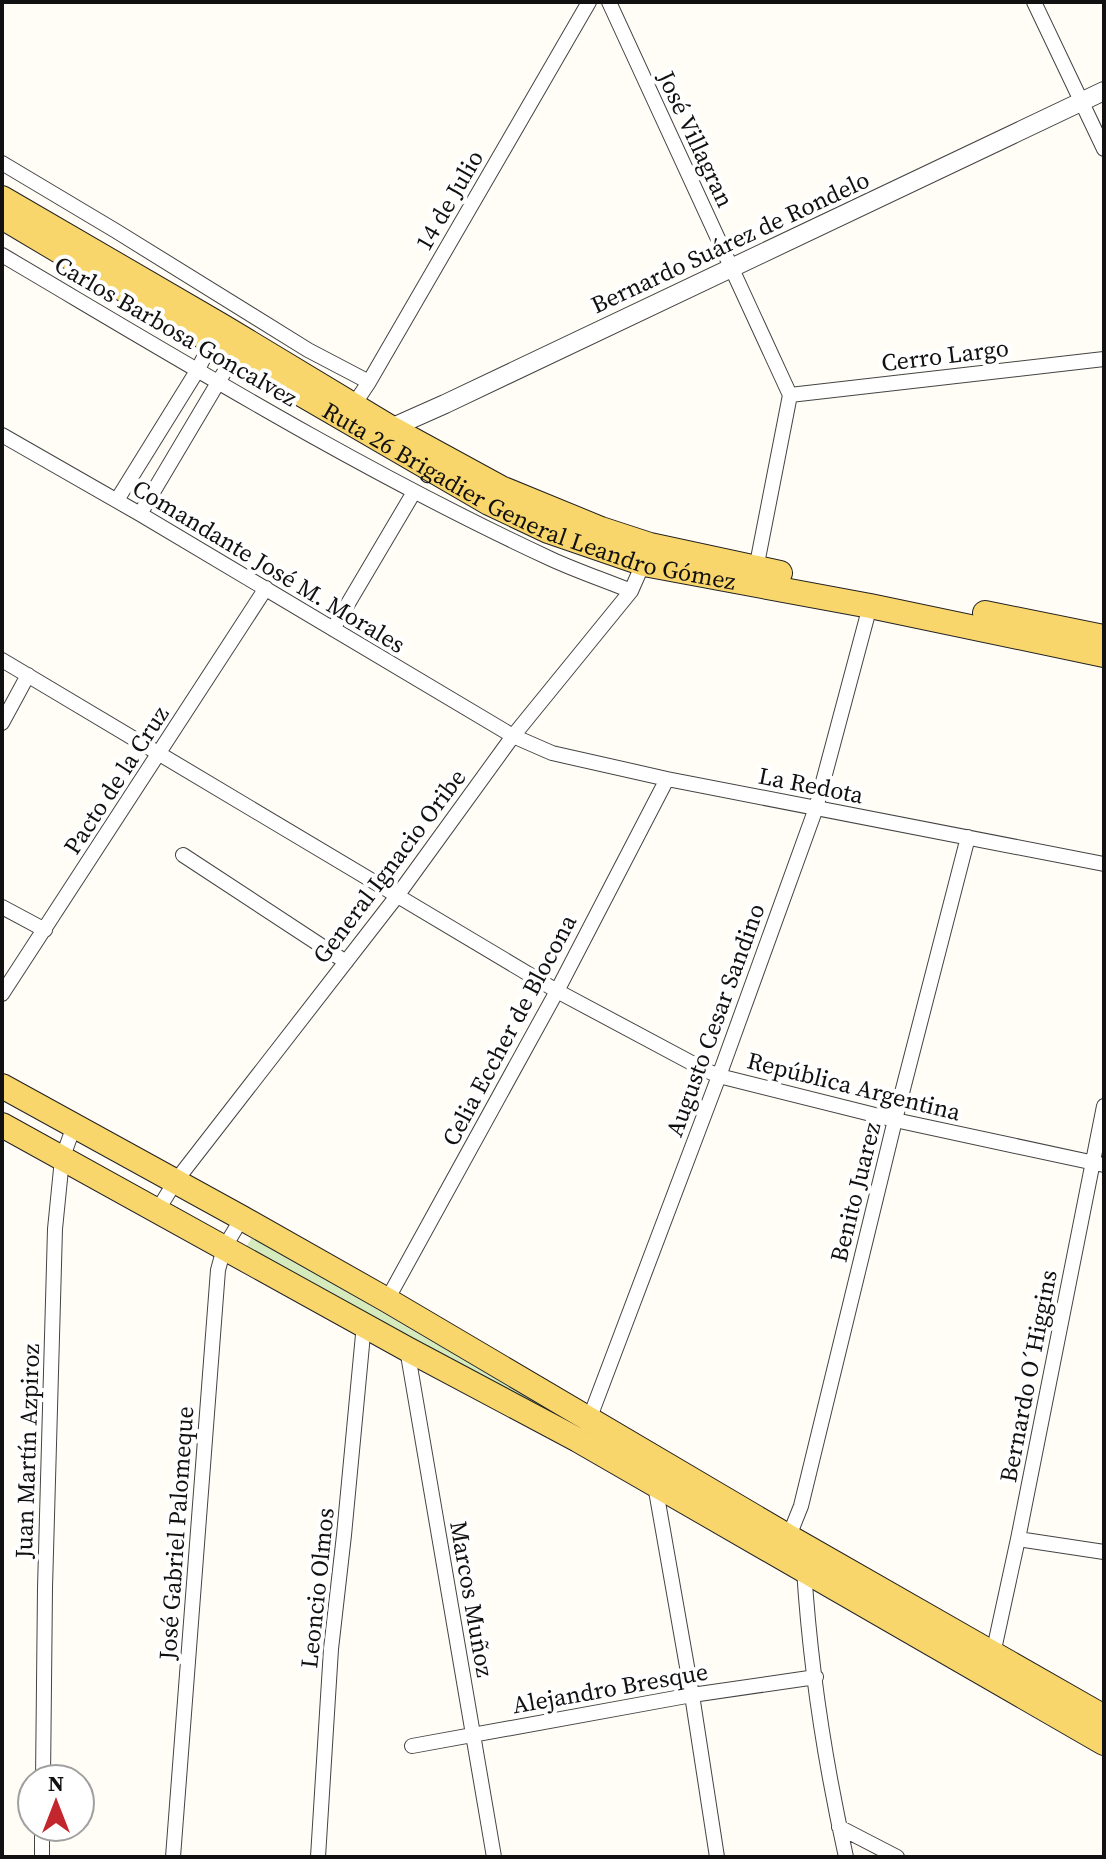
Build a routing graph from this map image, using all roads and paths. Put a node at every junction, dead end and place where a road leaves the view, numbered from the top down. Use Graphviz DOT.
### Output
graph roads {
  1 [pos="589,2"];
  2 [pos="609,2"];
  3 [pos="1034,2"];
  4 [pos="1104,91"];
  5 [pos="1081,102"];
  6 [pos="1104,149"];
  7 [pos="2,163"];
  8 [pos="2,198"];
  9 [pos="2,217"];
  10 [pos="3,256"];
  11 [pos="732,268"];
  12 [pos="217,334"];
  13 [pos="239,348"];
  14 [pos="1104,359"];
  15 [pos="197,371"];
  16 [pos="218,382"];
  17 [pos="369,382"];
  18 [pos="790,395"];
  19 [pos="349,412"];
  20 [pos="386,434"];
  21 [pos="3,439"];
  22 [pos="414,492"];
  23 [pos="117,500"];
  24 [pos="140,514"];
  25 [pos="647,554"];
  26 [pos="756,569"];
  27 [pos="266,588"];
  28 [pos="631,591"];
  29 [pos="870,606"];
  30 [pos="333,629"];
  31 [pos="1104,637"];
  32 [pos="1104,655"];
  33 [pos="2,660"];
  34 [pos="28,675"];
  35 [pos="2,723"];
  36 [pos="513,736"];
  37 [pos="159,754"];
  38 [pos="667,779"];
  39 [pos="816,808"];
  40 [pos="968,837"];
  41 [pos="183,855"];
  42 [pos="1104,864"];
  43 [pos="397,896"];
  44 [pos="2,907"];
  45 [pos="45,930"];
  46 [pos="346,962"];
  47 [pos="557,991"];
  48 [pos="2,994"];
  49 [pos="719,1076"];
  50 [pos="2,1086"];
  51 [pos="1104,1106"];
  52 [pos="895,1120"];
  53 [pos="2,1125"];
  54 [pos="74,1126"];
  55 [pos="62,1159"];
  56 [pos="1098,1164"];
  57 [pos="175,1182"];
  58 [pos="157,1211"];
  59 [pos="242,1218"];
  60 [pos="224,1248"];
  61 [pos="387,1300"];
  62 [pos="364,1324"];
  63 [pos="407,1349"];
  64 [pos="584,1430"];
  65 [pos="655,1485"];
  66 [pos="1018,1539"];
  67 [pos="784,1546"];
  68 [pos="1104,1552"];
  69 [pos="808,1560"];
  70 [pos="993,1654"];
  71 [pos="816,1677"];
  72 [pos="692,1695"];
  73 [pos="1104,1717"];
  74 [pos="473,1735"];
  75 [pos="1104,1743"];
  76 [pos="412,1746"];
  77 [pos="43,1763"];
  78 [pos="839,1827"];
  79 [pos="173,1857"];
  80 [pos="318,1857"];
  81 [pos="494,1857"];
  82 [pos="717,1857"];
  83 [pos="846,1857"];
  84 [pos="897,1857"];
  1 -- 17 [label="street, 14 de Julio"];
  2 -- 11 [label="street, José Villagran"];
  3 -- 5 [label="street"];
  4 -- 5 [label="street, Bernardo Suárez de Rondelo"];
  5 -- 6 [label="street"];
  5 -- 11 [label="street, Bernardo Suárez de Rondelo"];
  7 -- 17 [label="street"];
  8 -- 12 [label="main road, Ruta 26 Brigadier General Leandro Gómez"];
  9 -- 12 [label="main road, Ruta 26 Brigadier General Leandro Gómez"];
  10 -- 15 [label="street, Carlos Barbosa Goncalvez"];
  11 -- 18 [label="street, José Villagran"];
  11 -- 20 [label="street, Bernardo Suárez de Rondelo"];
  12 -- 13 [label="main road, Ruta 26 Brigadier General Leandro Gómez"];
  12 -- 15 [label="street"];
  13 -- 16 [label="street"];
  13 -- 19 [label="main road, Ruta 26 Brigadier General Leandro Gómez"];
  14 -- 18 [label="street, Cerro Largo"];
  15 -- 16 [label="street, Carlos Barbosa Goncalvez"];
  15 -- 23 [label="street"];
  16 -- 22 [label="street, Carlos Barbosa Goncalvez"];
  16 -- 24 [label="street"];
  17 -- 19 [label="street, 14 de Julio"];
  18 -- 26 [label="street"];
  19 -- 20 [label="main road, Ruta 26 Brigadier General Leandro Gómez"];
  20 -- 25 [label="main road, Ruta 26 Brigadier General Leandro Gómez"];
  21 -- 23 [label="street, Comandante José M. Morales"];
  22 -- 28 [label="street, Carlos Barbosa Goncalvez"];
  22 -- 30 [label="street"];
  23 -- 24 [label="street, Comandante José M. Morales"];
  24 -- 27 [label="street, Comandante José M. Morales"];
  25 -- 26 [label="main road, Ruta 26 Brigadier General Leandro Gómez"];
  25 -- 28 [label="street, General Ignacio Oribe"];
  25 -- 29 [label="main road, Ruta 26 Brigadier General Leandro Gómez"];
  26 -- 31 [label="main road, Ruta 26 Brigadier General Leandro Gómez"];
  27 -- 30 [label="street, Comandante José M. Morales"];
  27 -- 37 [label="street, Pacto de la Cruz"];
  28 -- 36 [label="street, General Ignacio Oribe"];
  29 -- 32 [label="main road, Ruta 26 Brigadier General Leandro Gómez"];
  29 -- 39 [label="street, Augusto Cesar Sandino"];
  30 -- 36 [label="street, Comandante José M. Morales"];
  33 -- 34 [label="street, República Argentina"];
  34 -- 35 [label="street"];
  34 -- 37 [label="street, República Argentina"];
  36 -- 38 [label="street, La Redota"];
  36 -- 43 [label="street, General Ignacio Oribe"];
  37 -- 43 [label="street, República Argentina"];
  37 -- 45 [label="street, Pacto de la Cruz"];
  38 -- 39 [label="street, La Redota"];
  38 -- 47 [label="street, Celia Eccher de Blocona"];
  39 -- 40 [label="street, La Redota"];
  39 -- 49 [label="street, Augusto Cesar Sandino"];
  40 -- 42 [label="street, La Redota"];
  40 -- 52 [label="street, Benito Juarez"];
  41 -- 46 [label="street"];
  43 -- 46 [label="street, General Ignacio Oribe"];
  43 -- 47 [label="street, República Argentina"];
  44 -- 45 [label="street"];
  45 -- 48 [label="street, Pacto de la Cruz"];
  46 -- 57 [label="street, General Ignacio Oribe"];
  47 -- 49 [label="street, República Argentina"];
  47 -- 61 [label="street, Celia Eccher de Blocona"];
  49 -- 52 [label="street, República Argentina"];
  49 -- 64 [label="street, Augusto Cesar Sandino"];
  50 -- 54 [label="main road"];
  51 -- 56 [label="street, Bernardo O´Higgins"];
  52 -- 56 [label="street, República Argentina"];
  52 -- 67 [label="street, Benito Juarez"];
  53 -- 55 [label="main road"];
  54 -- 55 [label="street, Juan Martín Azpiroz"];
  54 -- 57 [label="main road"];
  55 -- 58 [label="main road"];
  55 -- 77 [label="street, Juan Martín Azpiroz"];
  56 -- 66 [label="street, Bernardo O´Higgins"];
  57 -- 58 [label="street, General Ignacio Oribe"];
  57 -- 59 [label="main road"];
  58 -- 60 [label="main road"];
  59 -- 60 [label="street, José Gabriel Palomeque"];
  59 -- 61 [label="main road"];
  60 -- 62 [label="main road"];
  60 -- 79 [label="street, José Gabriel Palomeque"];
  61 -- 64 [label="main road"];
  62 -- 63 [label="main road"];
  62 -- 80 [label="street, Leoncio Olmos"];
  63 -- 64 [label="main road"];
  63 -- 74 [label="street, Marcos Muñoz"];
  64 -- 65 [label="main road"];
  64 -- 67 [label="main road"];
  65 -- 67 [label="main road"];
  65 -- 72 [label="street"];
  66 -- 68 [label="street"];
  66 -- 70 [label="street, Bernardo O´Higgins"];
  67 -- 69 [label="main road"];
  69 -- 70 [label="main road"];
  69 -- 71 [label="street"];
  69 -- 75 [label="main road"];
  70 -- 73 [label="main road"];
  71 -- 72 [label="street, Alejandro Bresque"];
  71 -- 78 [label="street"];
  72 -- 74 [label="street, Alejandro Bresque"];
  72 -- 82 [label="street"];
  74 -- 76 [label="street, Alejandro Bresque"];
  74 -- 81 [label="street, Marcos Muñoz"];
  78 -- 83 [label="street"];
  78 -- 84 [label="street"];
}
